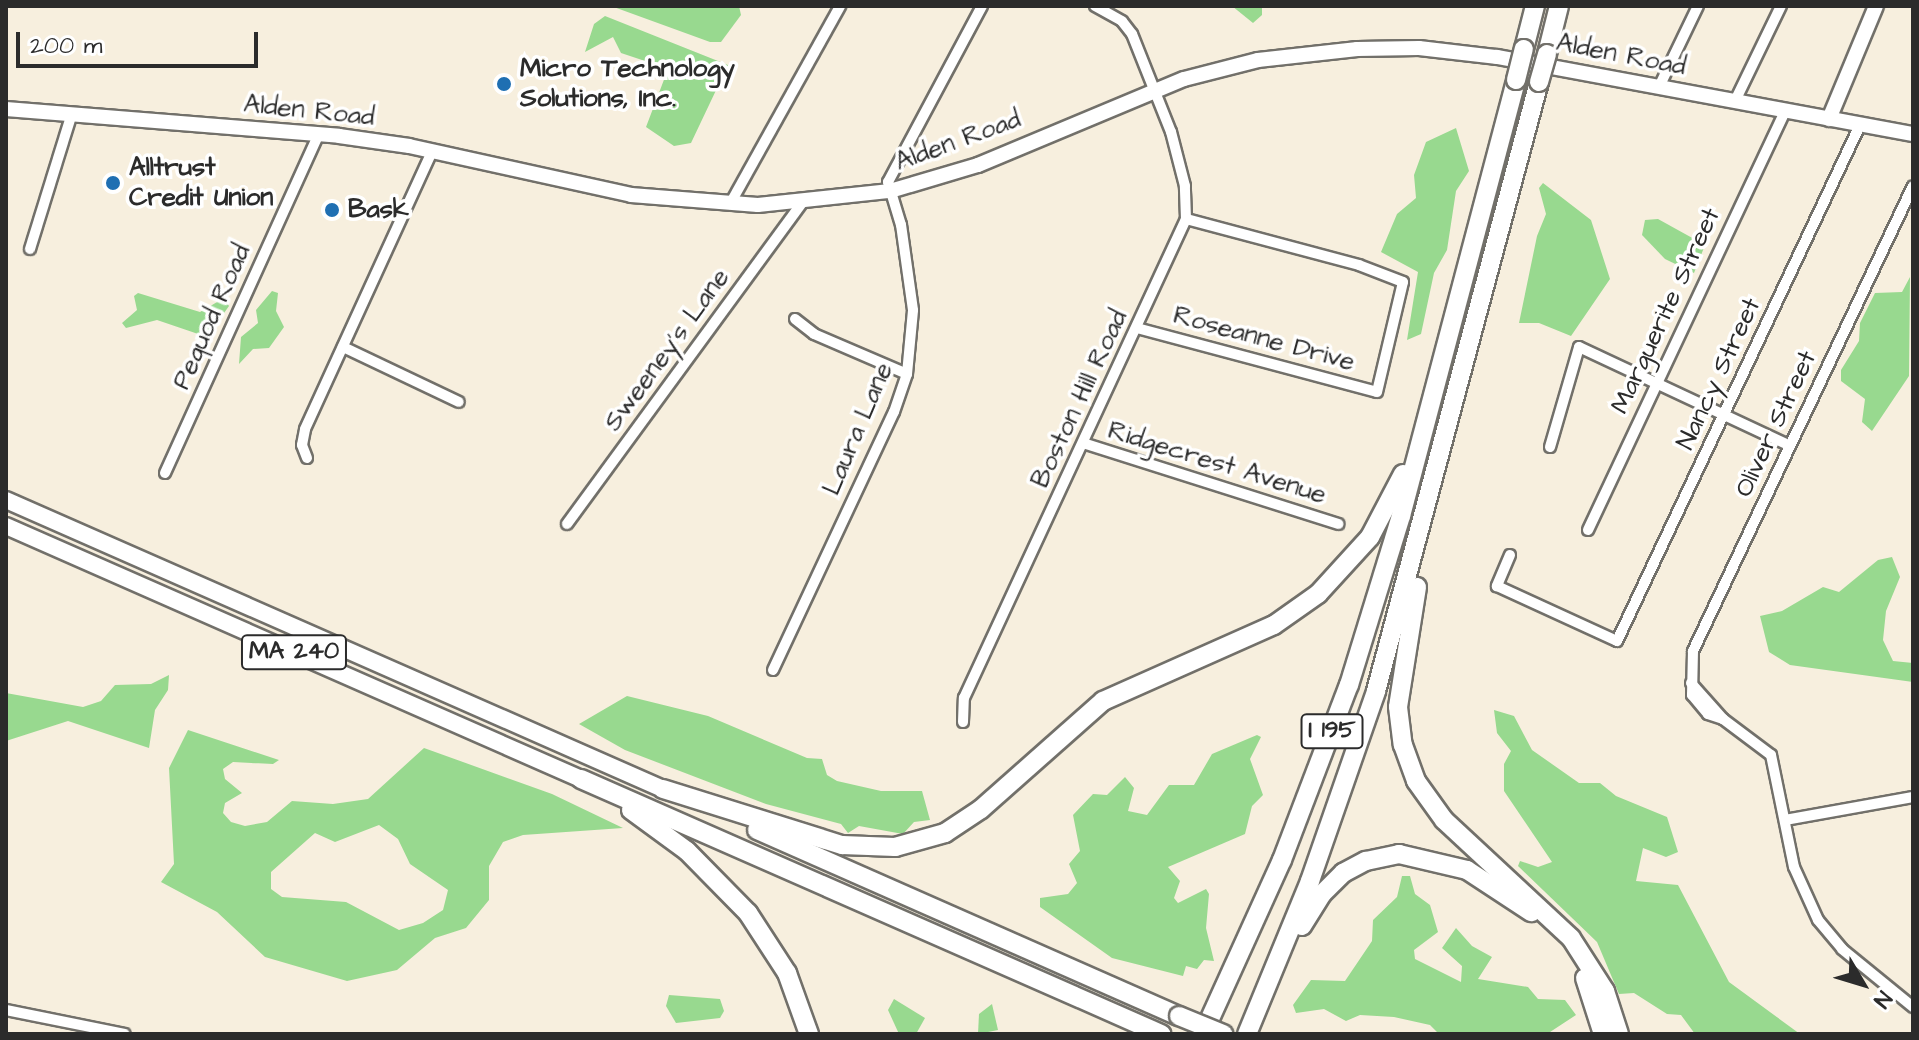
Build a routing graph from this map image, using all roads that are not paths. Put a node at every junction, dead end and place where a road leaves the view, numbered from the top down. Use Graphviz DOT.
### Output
graph roads {
  1 [pos="840,6"];
  2 [pos="982,6"];
  3 [pos="1095,6"];
  4 [pos="1535,6"];
  5 [pos="1559,6"];
  6 [pos="1698,6"];
  7 [pos="1781,6"];
  8 [pos="1876,6"];
  9 [pos="1659,87"];
  10 [pos="1154,88"];
  11 [pos="1735,101"];
  12 [pos="6,109"];
  13 [pos="1785,111"];
  14 [pos="72,113"];
  15 [pos="1829,119"];
  16 [pos="1860,125"];
  17 [pos="319,134"];
  18 [pos="1913,134"];
  19 [pos="432,151"];
  20 [pos="1913,186"];
  21 [pos="890,191"];
  22 [pos="803,202"];
  23 [pos="730,204"];
  24 [pos="1186,219"];
  25 [pos="30,249"];
  26 [pos="795,319"];
  27 [pos="1137,328"];
  28 [pos="343,347"];
  29 [pos="907,374"];
  30 [pos="1657,384"];
  31 [pos="459,402"];
  32 [pos="1724,415"];
  33 [pos="1428,416"];
  34 [pos="1083,443"];
  35 [pos="1790,446"];
  36 [pos="1550,447"];
  37 [pos="307,458"];
  38 [pos="165,473"];
  39 [pos="1431,493"];
  40 [pos="6,500"];
  41 [pos="567,524"];
  42 [pos="1338,524"];
  43 [pos="6,526"];
  44 [pos="1588,530"];
  45 [pos="1510,555"];
  46 [pos="773,670"];
  47 [pos="963,722"];
  48 [pos="581,779"];
  49 [pos="663,789"];
  50 [pos="1913,797"];
  51 [pos="1785,820"];
  52 [pos="1913,1007"];
  53 [pos="6,1010"];
  54 [pos="1250,1027"];
  55 [pos="125,1034"];
  56 [pos="809,1034"];
  57 [pos="1161,1034"];
  58 [pos="1203,1034"];
  59 [pos="1223,1034"];
  60 [pos="1603,1034"];
  61 [pos="1619,1034"];
  1 -- 23 [label="street"];
  2 -- 21 [label="street"];
  3 -- 10 [label="street"];
  4 -- 33 [label="highway, I 195, bridge"];
  5 -- 39 [label="highway, I 195, bridge"];
  6 -- 9 [label="street"];
  7 -- 11 [label="street"];
  8 -- 15 [label="main road"];
  9 -- 10 [label="main road, Alden Road"];
  9 -- 11 [label="main road, Alden Road"];
  10 -- 21 [label="main road, Alden Road"];
  10 -- 24 [label="street"];
  11 -- 13 [label="main road, Alden Road"];
  12 -- 14 [label="main road, Alden Road"];
  13 -- 15 [label="main road, Alden Road"];
  13 -- 30 [label="street, Marguerite Street"];
  14 -- 17 [label="main road, Alden Road"];
  14 -- 25 [label="street"];
  15 -- 16 [label="main road, Alden Road"];
  16 -- 18 [label="main road, Alden Road"];
  16 -- 32 [label="street, Nancy Street"];
  17 -- 19 [label="main road, Alden Road"];
  17 -- 38 [label="street, Pequod Road"];
  19 -- 23 [label="main road, Alden Road"];
  19 -- 28 [label="street"];
  20 -- 35 [label="street, Oliver Street"];
  21 -- 22 [label="main road, Alden Road"];
  21 -- 29 [label="street, Laura Lane"];
  22 -- 23 [label="main road, Alden Road"];
  22 -- 41 [label="street, Sweeney's Lane"];
  24 -- 27 [label="street, Boston Hill Road"];
  24 -- 27 [label="street, Roseanne Drive"];
  26 -- 29 [label="street"];
  27 -- 34 [label="street, Boston Hill Road"];
  28 -- 31 [label="street"];
  28 -- 37 [label="street"];
  29 -- 46 [label="street, Laura Lane"];
  30 -- 32 [label="street"];
  30 -- 36 [label="street"];
  30 -- 44 [label="street, Marguerite Street"];
  32 -- 35 [label="street"];
  32 -- 45 [label="street, Nancy Street"];
  33 -- 49 [label="highway"];
  33 -- 58 [label="highway, I 195"];
  34 -- 42 [label="street, Ridgecrest Avenue"];
  34 -- 47 [label="street, Boston Hill Road"];
  35 -- 51 [label="street, Oliver Street"];
  39 -- 54 [label="highway, I 195"];
  39 -- 61 [label="highway"];
  40 -- 49 [label="highway, MA 240"];
  43 -- 48 [label="highway, MA 240"];
  48 -- 56 [label="highway"];
  48 -- 57 [label="highway"];
  49 -- 59 [label="highway, bridge"];
  50 -- 51 [label="street"];
  51 -- 52 [label="street, Oliver Street"];
  53 -- 55 [label="street"];
  54 -- 60 [label="highway"];
}
